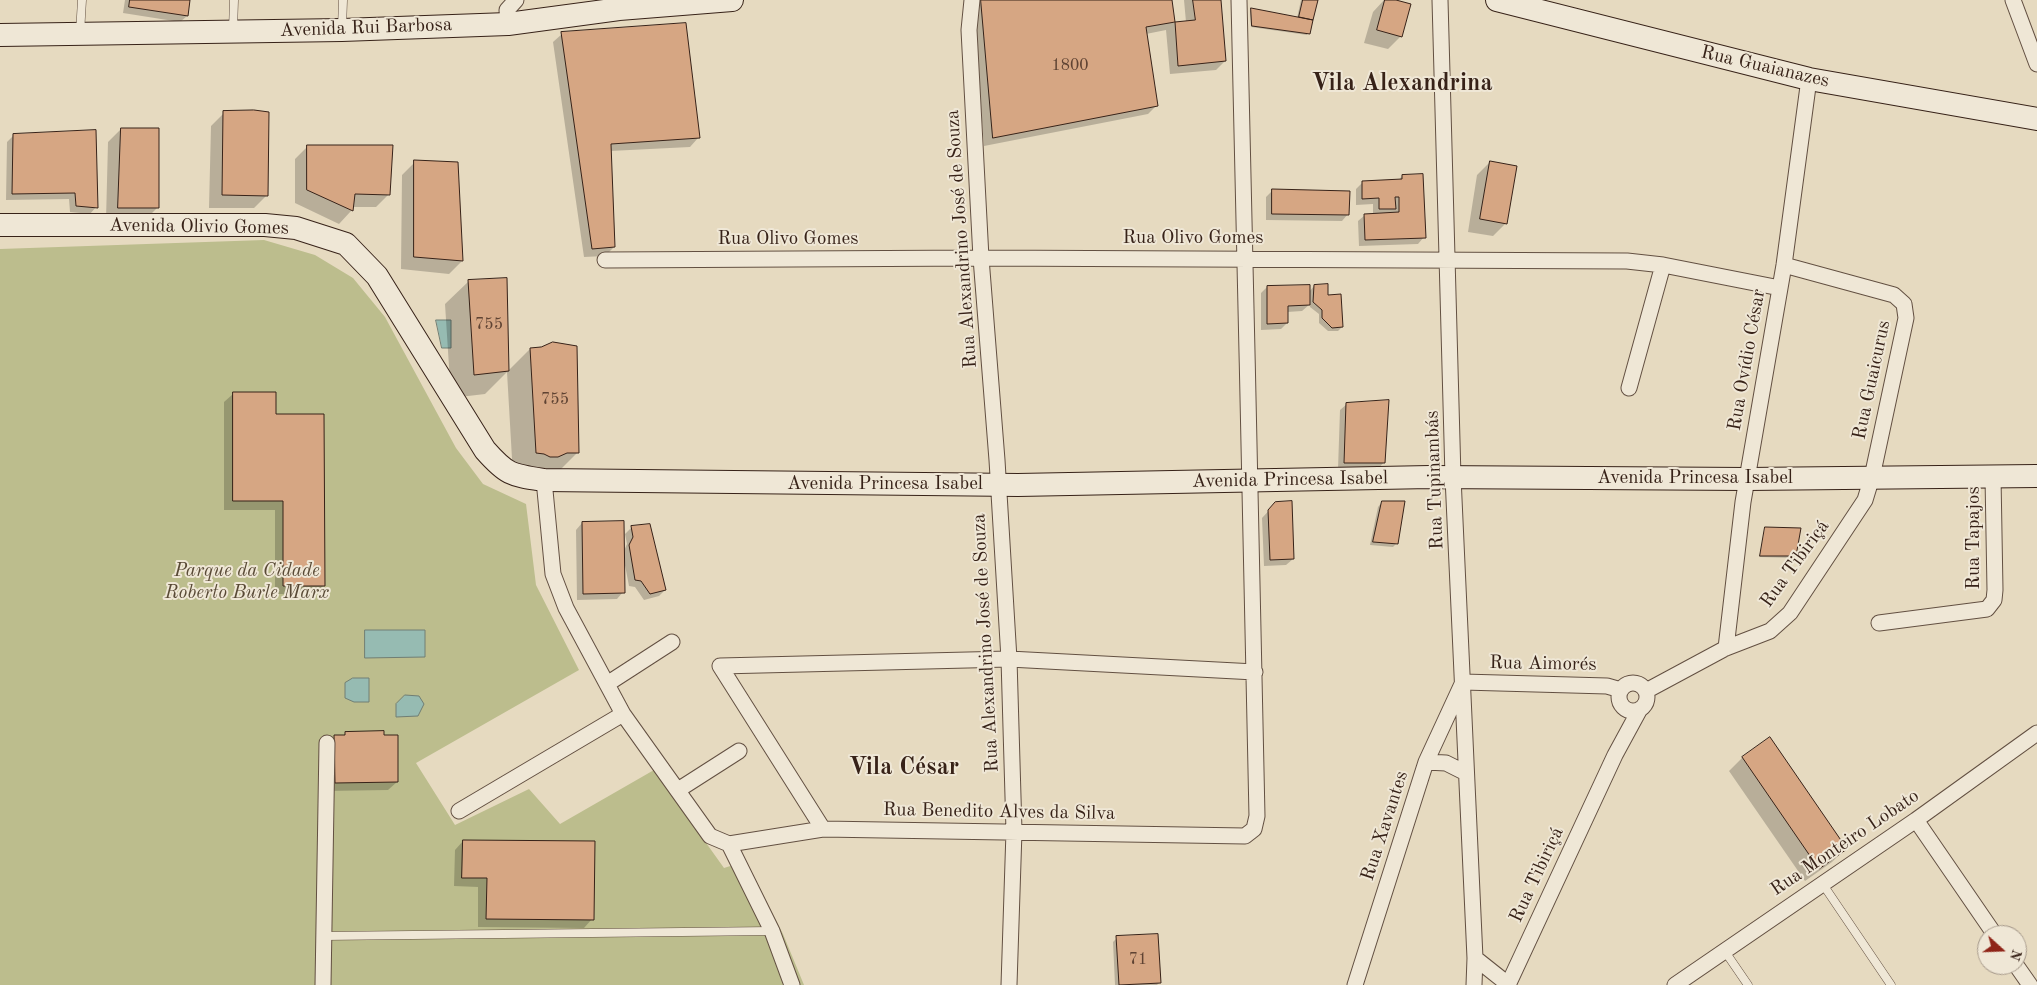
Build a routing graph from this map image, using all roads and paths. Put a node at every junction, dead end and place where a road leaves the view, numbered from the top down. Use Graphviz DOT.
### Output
graph roads {
  1 [pos="82,0"];
  2 [pos="234,0"];
  3 [pos="343,0"];
  4 [pos="516,0"];
  5 [pos="732,0"];
  6 [pos="972,0"];
  7 [pos="1239,0"];
  8 [pos="1440,0"];
  9 [pos="1497,0"];
  10 [pos="2013,0"];
  11 [pos="508,24"];
  12 [pos="342,30"];
  13 [pos="233,31"];
  14 [pos="0,35"];
  15 [pos="80,35"];
  16 [pos="2037,64"];
  17 [pos="1809,79"];
  18 [pos="2037,118"];
  19 [pos="0,225"];
  20 [pos="981,258"];
  21 [pos="1244,258"];
  22 [pos="605,260"];
  23 [pos="1448,260"];
  24 [pos="1663,265"];
  25 [pos="1784,265"];
  26 [pos="1780,288"];
  27 [pos="1629,388"];
  28 [pos="2037,476"];
  29 [pos="1453,477"];
  30 [pos="1872,477"];
  31 [pos="1993,477"];
  32 [pos="1746,479"];
  33 [pos="544,480"];
  34 [pos="1251,481"];
  35 [pos="998,484"];
  36 [pos="1879,623"];
  37 [pos="672,642"];
  38 [pos="1726,648"];
  39 [pos="1008,659"];
  40 [pos="1255,672"];
  41 [pos="1463,682"];
  42 [pos="607,684"];
  43 [pos="1621,690"];
  44 [pos="1646,691"];
  45 [pos="1624,707"];
  46 [pos="1640,709"];
  47 [pos="623,714"];
  48 [pos="2037,733"];
  49 [pos="327,743"];
  50 [pos="739,752"];
  51 [pos="1615,754"];
  52 [pos="1426,762"];
  53 [pos="1466,772"];
  54 [pos="678,790"];
  55 [pos="459,811"];
  56 [pos="1916,820"];
  57 [pos="823,829"];
  58 [pos="1014,831"];
  59 [pos="729,844"];
  60 [pos="1822,883"];
  61 [pos="1988,925"];
  62 [pos="772,931"];
  63 [pos="323,936"];
  64 [pos="1724,950"];
  65 [pos="1475,958"];
  66 [pos="323,985"];
  67 [pos="792,985"];
  68 [pos="1009,985"];
  69 [pos="1355,985"];
  70 [pos="1474,985"];
  71 [pos="1508,985"];
  72 [pos="1675,985"];
  73 [pos="1748,985"];
  74 [pos="1891,985"];
  1 -- 15 [label="lane"];
  2 -- 13 [label="lane"];
  3 -- 12 [label="lane"];
  4 -- 11 [label="street"];
  5 -- 11 [label="main road, Avenida Rui Barbosa"];
  6 -- 20 [label="street, Rua Alexandrino José de Souza"];
  7 -- 21 [label="street"];
  8 -- 23 [label="street, Rua Tupinambás"];
  9 -- 17 [label="main road, Rua Guaianazes"];
  10 -- 16 [label="street"];
  11 -- 12 [label="main road, Avenida Rui Barbosa"];
  12 -- 13 [label="main road, Avenida Rui Barbosa"];
  13 -- 15 [label="main road, Avenida Rui Barbosa"];
  14 -- 15 [label="main road, Avenida Rui Barbosa"];
  17 -- 18 [label="main road, Rua Guaianazes"];
  17 -- 25 [label="street, Rua Ovídio César"];
  19 -- 33 [label="main road, Avenida Olivio Gomes"];
  20 -- 21 [label="street, Rua Olivo Gomes"];
  20 -- 22 [label="street, Rua Olivo Gomes"];
  20 -- 35 [label="street, Rua Alexandrino José de Souza"];
  21 -- 23 [label="street, Rua Olivo Gomes"];
  21 -- 34 [label="street"];
  23 -- 24 [label="street, Rua Olivo Gomes"];
  23 -- 29 [label="street, Rua Tupinambás"];
  24 -- 26 [label="street, Rua Olivo Gomes"];
  24 -- 27 [label="street"];
  25 -- 26 [label="street, Rua Ovídio César"];
  25 -- 30 [label="street, Rua Guaicurus"];
  26 -- 32 [label="street, Rua Ovídio César"];
  28 -- 31 [label="main road, Avenida Princesa Isabel"];
  29 -- 32 [label="main road, Avenida Princesa Isabel"];
  29 -- 34 [label="main road, Avenida Princesa Isabel"];
  29 -- 41 [label="street, Rua Tupinambás"];
  30 -- 31 [label="main road, Avenida Princesa Isabel"];
  30 -- 32 [label="main road, Avenida Princesa Isabel"];
  30 -- 38 [label="street, Rua Tibiriçá"];
  31 -- 36 [label="street, Rua Tapajos"];
  32 -- 38 [label="street, Rua Ovídio César"];
  33 -- 35 [label="main road, Avenida Princesa Isabel"];
  33 -- 42 [label="street"];
  34 -- 35 [label="main road, Avenida Princesa Isabel"];
  34 -- 40 [label="street"];
  35 -- 39 [label="street, Rua Alexandrino José de Souza"];
  37 -- 42 [label="street"];
  38 -- 44 [label="street, Rua Tibiriçá"];
  39 -- 40 [label="street"];
  39 -- 57 [label="street"];
  39 -- 58 [label="street, Rua Alexandrino José de Souza"];
  40 -- 58 [label="street, Rua Benedito Alves da Silva"];
  41 -- 43 [label="street, Rua Aimorés"];
  41 -- 52 [label="street, Rua Xavantes"];
  41 -- 53 [label="street, Rua Tupinambás"];
  42 -- 47 [label="street"];
  43 -- 44 [label="street"];
  43 -- 45 [label="street"];
  44 -- 46 [label="street"];
  45 -- 46 [label="street"];
  45 -- 51 [label="street, Rua Tibiriçá"];
  46 -- 51 [label="street, Rua Tibiriçá"];
  47 -- 54 [label="street"];
  47 -- 55 [label="street"];
  48 -- 56 [label="street, Rua Monteiro Lobato"];
  49 -- 63 [label="street"];
  50 -- 54 [label="street"];
  51 -- 71 [label="street, Rua Tibiriçá"];
  52 -- 53 [label="street"];
  52 -- 69 [label="street, Rua Xavantes"];
  53 -- 65 [label="street, Rua Tupinambás"];
  54 -- 59 [label="street"];
  56 -- 60 [label="street, Rua Monteiro Lobato"];
  56 -- 61 [label="street"];
  57 -- 58 [label="street, Rua Benedito Alves da Silva"];
  57 -- 59 [label="street, Rua Benedito Alves da Silva"];
  58 -- 68 [label="street, Rua Alexandrino José de Souza"];
  59 -- 62 [label="street"];
  60 -- 64 [label="street, Rua Monteiro Lobato"];
  60 -- 74 [label="lane"];
  62 -- 63 [label="lane"];
  62 -- 67 [label="street"];
  63 -- 66 [label="street"];
  64 -- 72 [label="street, Rua Monteiro Lobato"];
  64 -- 73 [label="lane"];
  65 -- 70 [label="street, Rua Tupinambás"];
  65 -- 71 [label="street"];
}
